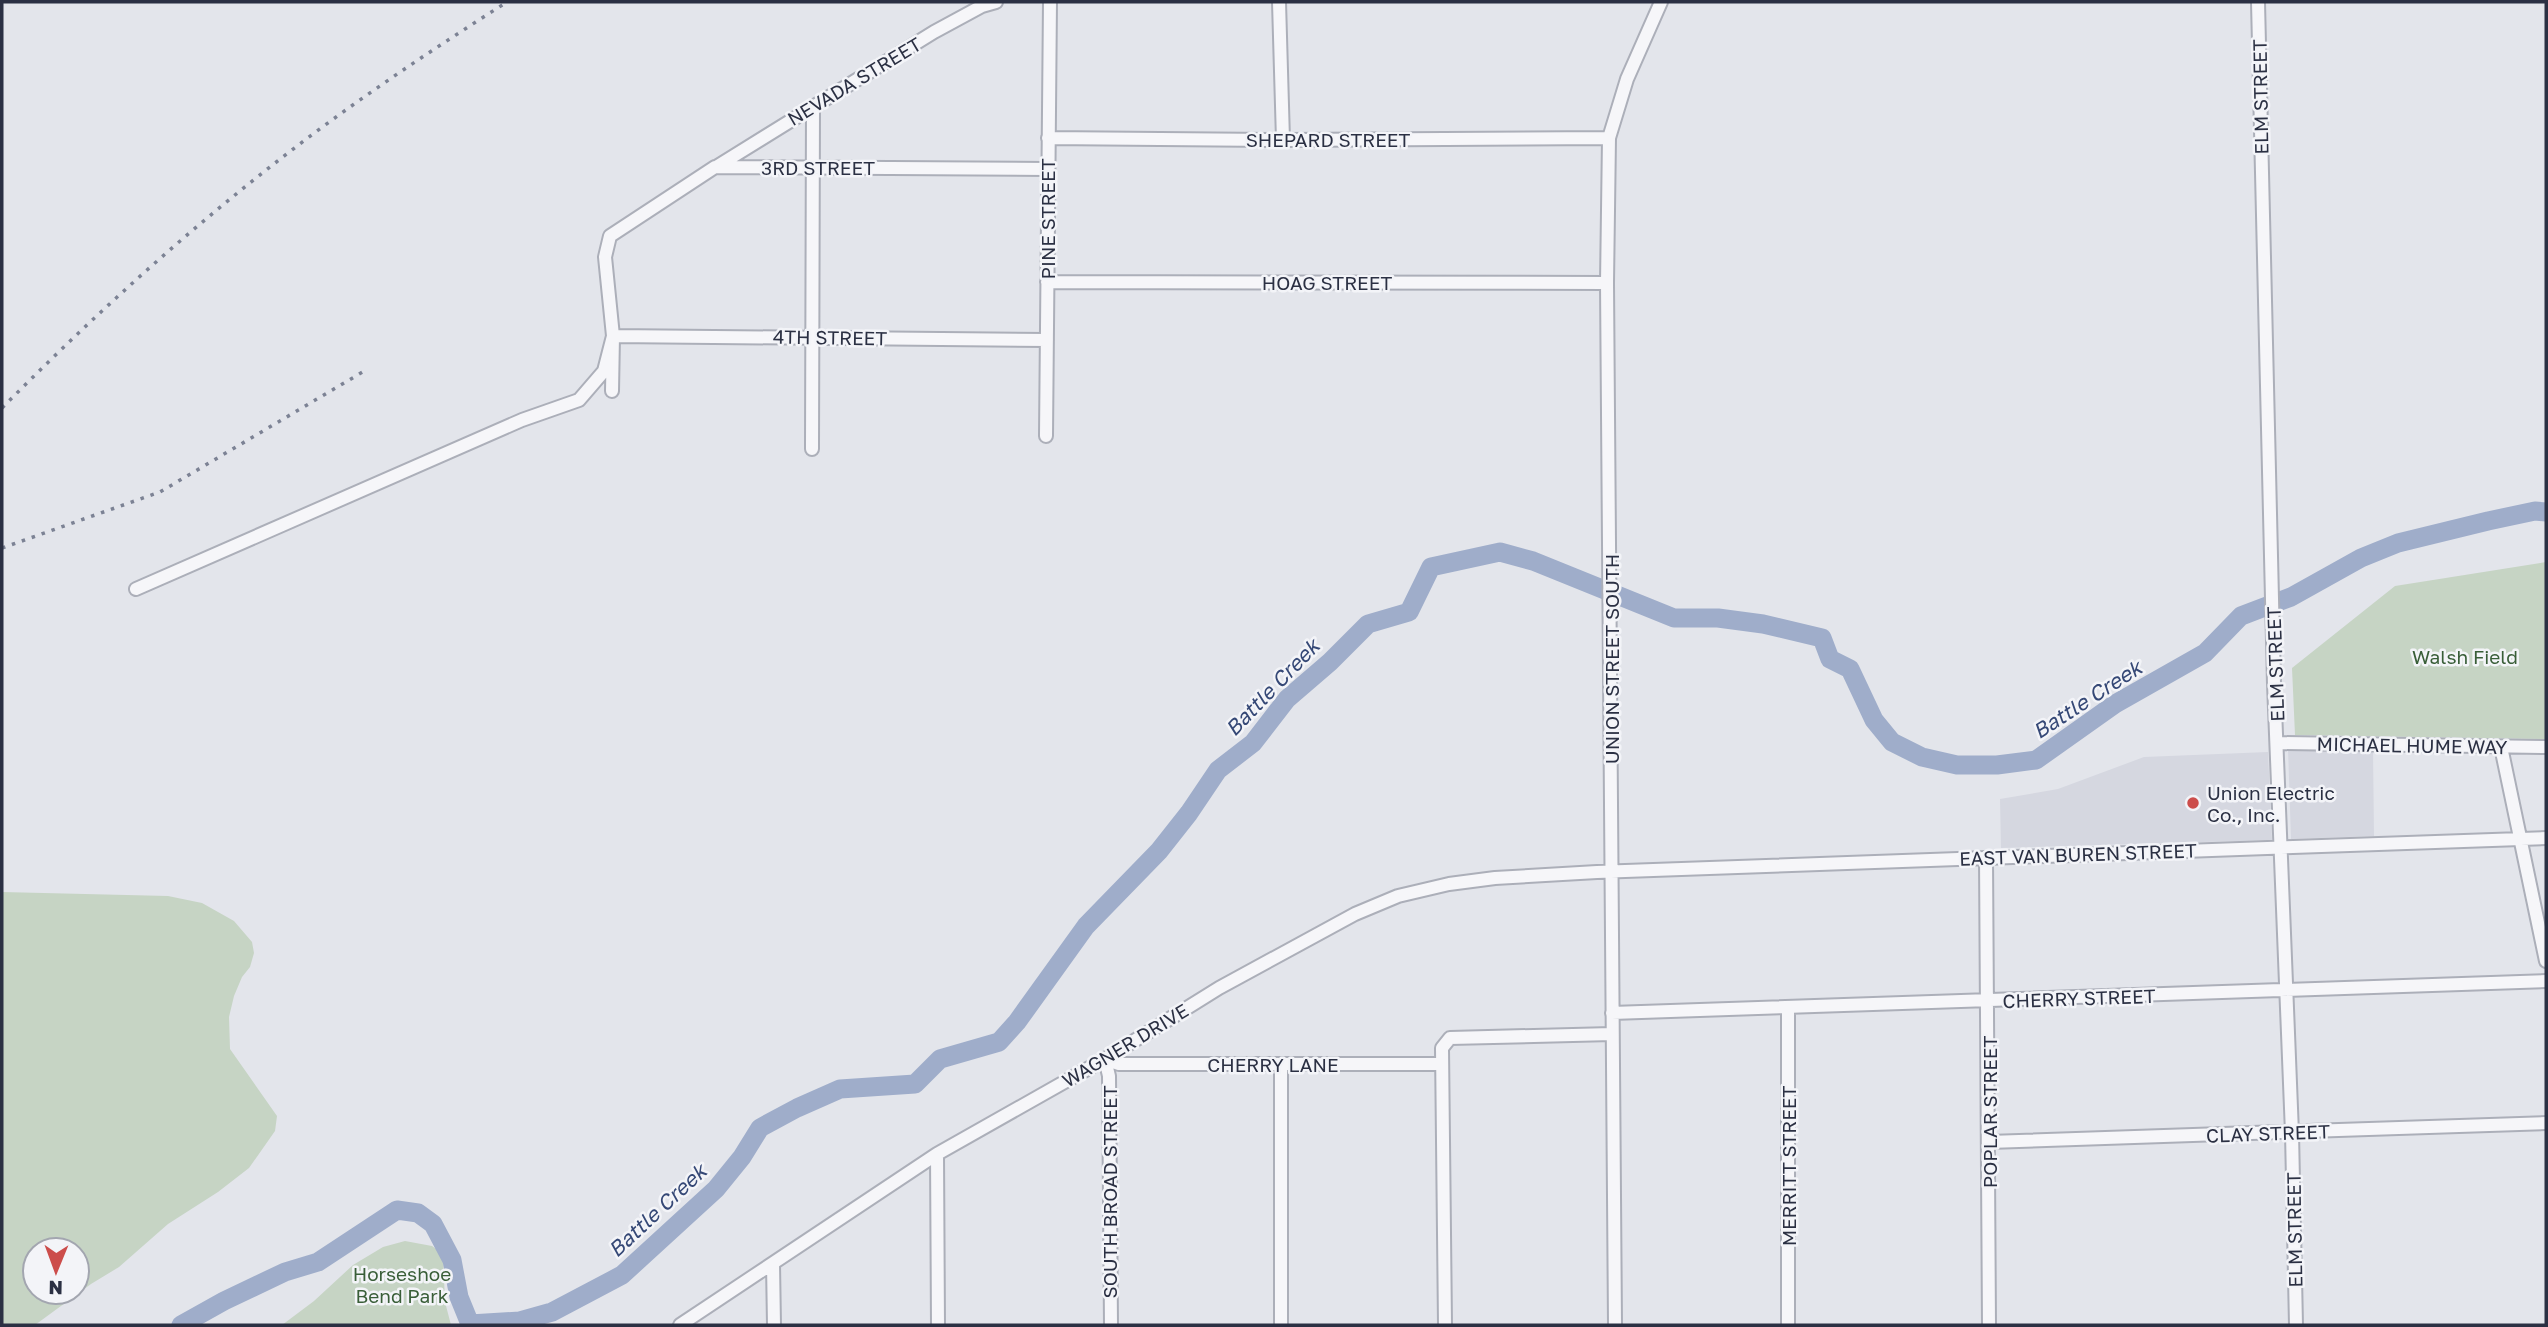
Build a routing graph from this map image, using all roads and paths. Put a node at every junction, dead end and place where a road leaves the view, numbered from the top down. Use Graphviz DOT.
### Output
graph roads {
  1 [pos="996,2"];
  2 [pos="1050,2"];
  3 [pos="1279,2"];
  4 [pos="1661,2"];
  5 [pos="2258,2"];
  6 [pos="813,106"];
  7 [pos="1048,138"];
  8 [pos="1609,138"];
  9 [pos="1283,140"];
  10 [pos="715,167"];
  11 [pos="813,167"];
  12 [pos="1047,169"];
  13 [pos="1047,282"];
  14 [pos="1607,283"];
  15 [pos="613,336"];
  16 [pos="812,337"];
  17 [pos="1047,340"];
  18 [pos="612,391"];
  19 [pos="1046,436"];
  20 [pos="812,449"];
  21 [pos="136,589"];
  22 [pos="2278,743"];
  23 [pos="2501,747"];
  24 [pos="2546,747"];
  25 [pos="2546,838"];
  26 [pos="2521,839"];
  27 [pos="2281,846"];
  28 [pos="1986,858"];
  29 [pos="1610,873"];
  30 [pos="2546,961"];
  31 [pos="2546,981"];
  32 [pos="2287,991"];
  33 [pos="1987,1001"];
  34 [pos="1788,1007"];
  35 [pos="1612,1013"];
  36 [pos="1612,1034"];
  37 [pos="1105,1059"];
  38 [pos="1442,1064"];
  39 [pos="1281,1065"];
  40 [pos="2546,1123"];
  41 [pos="2292,1133"];
  42 [pos="1989,1142"];
  43 [pos="937,1154"];
  44 [pos="773,1264"];
  45 [pos="680,1325"];
  46 [pos="774,1325"];
  47 [pos="939,1325"];
  48 [pos="1111,1325"];
  49 [pos="1281,1325"];
  50 [pos="1445,1325"];
  51 [pos="1615,1325"];
  52 [pos="1788,1325"];
  53 [pos="1989,1325"];
  54 [pos="2296,1325"];
  1 -- 6 [label="street, NEVADA STREET"];
  2 -- 7 [label="street, PINE STREET"];
  3 -- 9 [label="street"];
  4 -- 8 [label="street, UNION STREET SOUTH"];
  5 -- 22 [label="street, ELM STREET"];
  6 -- 10 [label="street, NEVADA STREET"];
  6 -- 11 [label="street"];
  7 -- 9 [label="street, SHEPARD STREET"];
  7 -- 12 [label="street, PINE STREET"];
  8 -- 9 [label="street, SHEPARD STREET"];
  8 -- 14 [label="street, UNION STREET SOUTH"];
  10 -- 11 [label="street, 3RD STREET"];
  10 -- 15 [label="street"];
  11 -- 12 [label="street, 3RD STREET"];
  11 -- 16 [label="street"];
  12 -- 13 [label="street, PINE STREET"];
  13 -- 14 [label="street, HOAG STREET"];
  13 -- 17 [label="street, PINE STREET"];
  14 -- 29 [label="street, UNION STREET SOUTH"];
  15 -- 16 [label="street, 4TH STREET"];
  15 -- 18 [label="street"];
  15 -- 21 [label="street"];
  16 -- 17 [label="street, 4TH STREET"];
  16 -- 20 [label="street"];
  17 -- 19 [label="street, PINE STREET"];
  22 -- 23 [label="street, MICHAEL HUME WAY"];
  22 -- 27 [label="street, ELM STREET"];
  23 -- 24 [label="street, MICHAEL HUME WAY"];
  23 -- 26 [label="street"];
  25 -- 26 [label="street, EAST VAN BUREN STREET"];
  26 -- 27 [label="street, EAST VAN BUREN STREET"];
  26 -- 30 [label="street"];
  27 -- 28 [label="street, EAST VAN BUREN STREET"];
  27 -- 32 [label="street, ELM STREET"];
  28 -- 29 [label="street, EAST VAN BUREN STREET"];
  28 -- 33 [label="street, POPLAR STREET"];
  29 -- 35 [label="street, UNION STREET SOUTH"];
  29 -- 37 [label="street, WAGNER DRIVE"];
  31 -- 32 [label="street, CHERRY STREET"];
  32 -- 33 [label="street, CHERRY STREET"];
  32 -- 41 [label="street, ELM STREET"];
  33 -- 34 [label="street, CHERRY STREET"];
  33 -- 42 [label="street, POPLAR STREET"];
  34 -- 35 [label="street, CHERRY STREET"];
  34 -- 52 [label="street, MERRITT STREET"];
  35 -- 36 [label="street, UNION STREET SOUTH"];
  36 -- 38 [label="street"];
  36 -- 51 [label="street, UNION STREET SOUTH"];
  37 -- 39 [label="street, CHERRY LANE"];
  37 -- 43 [label="street, WAGNER DRIVE"];
  37 -- 48 [label="street, SOUTH BROAD STREET"];
  38 -- 39 [label="street, CHERRY LANE"];
  38 -- 50 [label="street"];
  39 -- 49 [label="street"];
  40 -- 41 [label="street, CLAY STREET"];
  41 -- 42 [label="street, CLAY STREET"];
  41 -- 54 [label="street, ELM STREET"];
  42 -- 53 [label="street, POPLAR STREET"];
  43 -- 44 [label="street, WAGNER DRIVE"];
  43 -- 47 [label="street"];
  44 -- 45 [label="street, WAGNER DRIVE"];
  44 -- 46 [label="street"];
}
